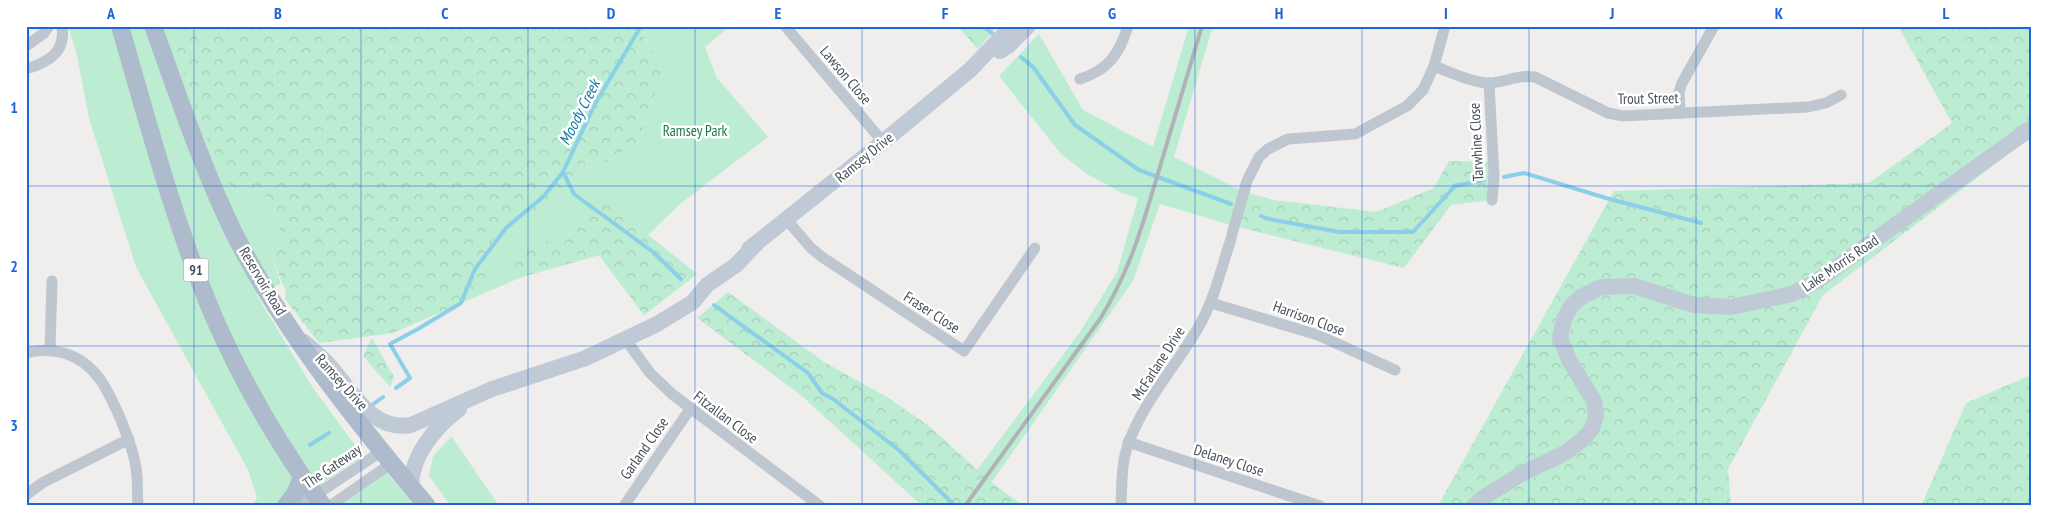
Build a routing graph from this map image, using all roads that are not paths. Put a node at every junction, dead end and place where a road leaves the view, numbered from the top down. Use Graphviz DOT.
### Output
graph roads {
  1 [pos="49,26"];
  2 [pos="62,26"];
  3 [pos="112,26"];
  4 [pos="120,26"];
  5 [pos="153,26"];
  6 [pos="1012,26"];
  7 [pos="1028,26"];
  8 [pos="1128,26"];
  9 [pos="1445,26"];
  10 [pos="1714,26"];
  11 [pos="786,27"];
  12 [pos="26,46"];
  13 [pos="1434,66"];
  14 [pos="26,69"];
  15 [pos="970,70"];
  16 [pos="134,73"];
  17 [pos="1080,79"];
  18 [pos="1489,83"];
  19 [pos="1841,95"];
  20 [pos="1680,113"];
  21 [pos="2031,128"];
  22 [pos="883,142"];
  23 [pos="1492,200"];
  24 [pos="786,219"];
  25 [pos="1035,248"];
  26 [pos="52,281"];
  27 [pos="1211,303"];
  28 [pos="296,336"];
  29 [pos="626,340"];
  30 [pos="50,350"];
  31 [pos="26,353"];
  32 [pos="1395,370"];
  33 [pos="475,397"];
  34 [pos="690,408"];
  35 [pos="129,439"];
  36 [pos="1128,442"];
  37 [pos="387,457"];
  38 [pos="302,477"];
  39 [pos="411,487"];
  40 [pos="26,495"];
  41 [pos="319,500"];
  42 [pos="138,506"];
  43 [pos="286,506"];
  44 [pos="299,506"];
  45 [pos="330,506"];
  46 [pos="427,506"];
  47 [pos="624,506"];
  48 [pos="820,506"];
  49 [pos="1121,506"];
  50 [pos="1320,506"];
  51 [pos="1474,506"];
  1 -- 12 [label="street"];
  2 -- 14 [label="street"];
  3 -- 16 [label="main road"];
  4 -- 16 [label="main road, 91"];
  5 -- 28 [label="main road, Reservoir Road"];
  6 -- 15 [label="main road, Ramsey Drive"];
  7 -- 15 [label="main road, Ramsey Drive"];
  8 -- 17 [label="street"];
  9 -- 13 [label="street, McFarlane Drive"];
  10 -- 20 [label="street"];
  11 -- 22 [label="street, Lawson Close"];
  13 -- 18 [label="street, Trout Street"];
  13 -- 27 [label="street, McFarlane Drive"];
  15 -- 22 [label="main road, Ramsey Drive"];
  16 -- 38 [label="main road, 91"];
  18 -- 20 [label="street, Trout Street"];
  18 -- 23 [label="street, Tarwhine Close"];
  19 -- 20 [label="street, Trout Street"];
  21 -- 51 [label="main road, Lake Morris Road"];
  22 -- 24 [label="main road, Ramsey Drive"];
  24 -- 25 [label="street, Fraser Close"];
  24 -- 29 [label="main road, Ramsey Drive"];
  26 -- 30 [label="street"];
  27 -- 32 [label="street, Harrison Close"];
  27 -- 36 [label="street, McFarlane Drive"];
  28 -- 33 [label="main road, Ramsey Drive"];
  28 -- 37 [label="main road, Reservoir Road"];
  29 -- 33 [label="main road, Ramsey Drive"];
  29 -- 34 [label="street, Fitzallan Close"];
  30 -- 31 [label="street"];
  30 -- 35 [label="street"];
  33 -- 39 [label="main road, Ramsey Drive"];
  34 -- 47 [label="street, Garland Close"];
  34 -- 48 [label="street, Fitzallan Close"];
  35 -- 40 [label="street"];
  35 -- 42 [label="street"];
  36 -- 49 [label="street, McFarlane Drive"];
  36 -- 50 [label="street, Delaney Close"];
  37 -- 39 [label="main road, Reservoir Road"];
  37 -- 41 [label="street, The Gateway"];
  37 -- 45 [label="street, The Gateway"];
  38 -- 41 [label="main road, 91"];
  38 -- 43 [label="main road"];
  39 -- 46 [label="main road, Reservoir Road"];
  41 -- 44 [label="street, The Gateway"];
}
